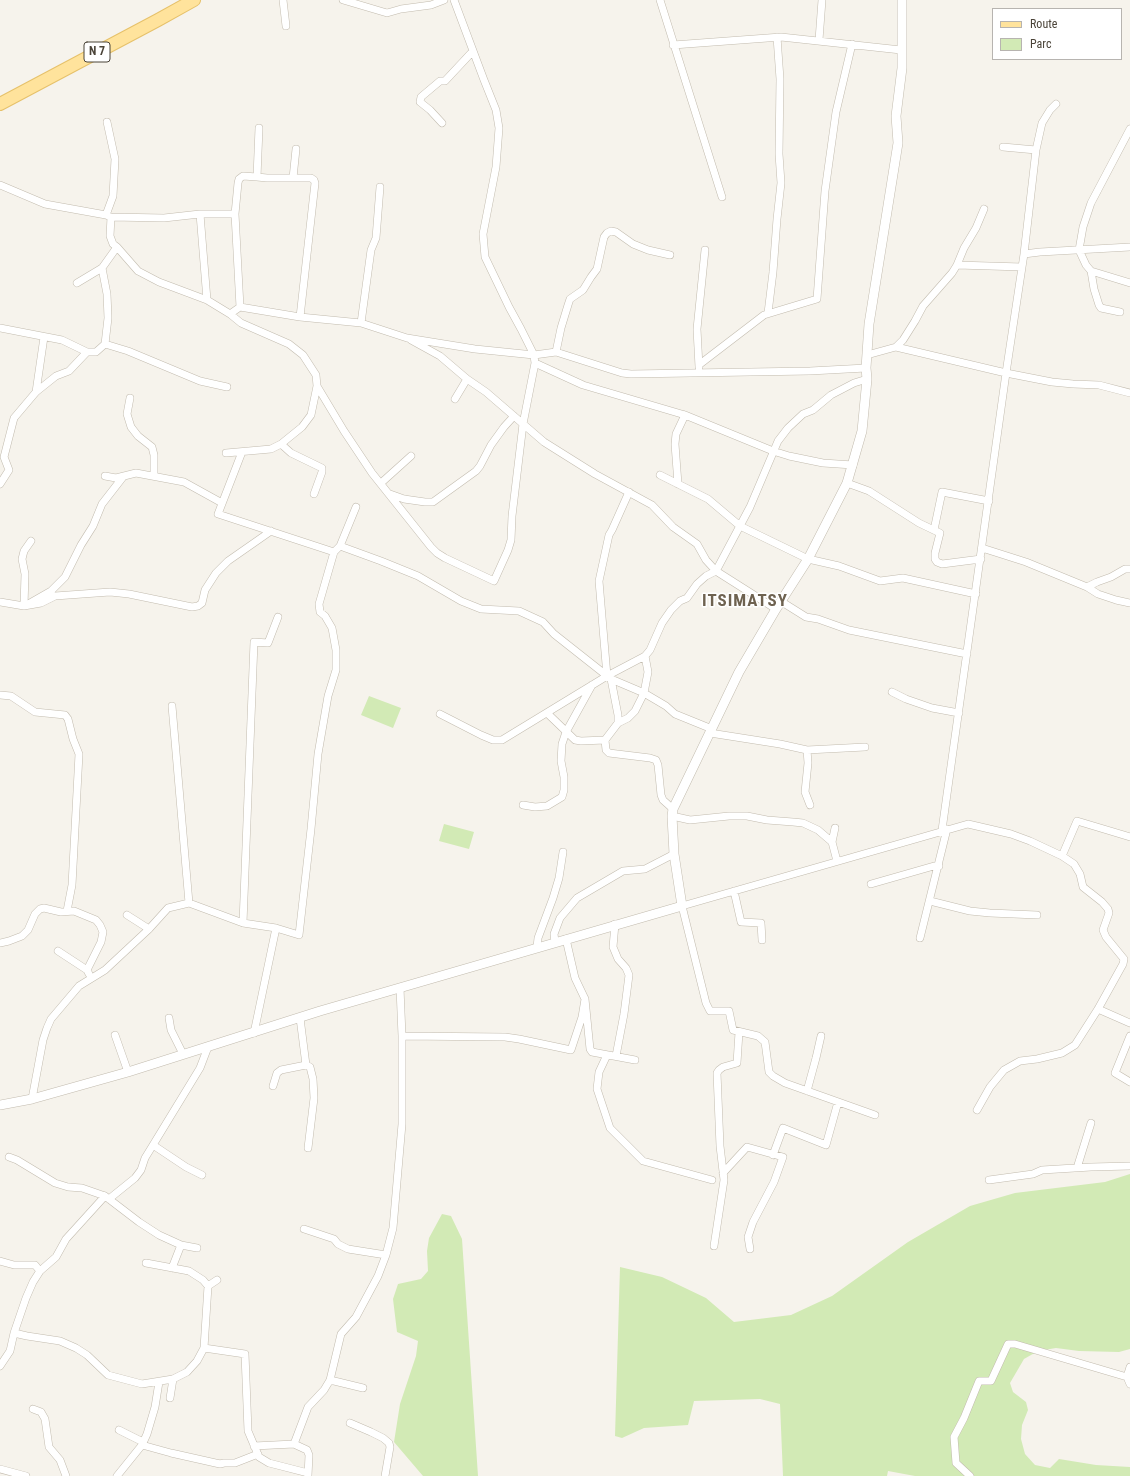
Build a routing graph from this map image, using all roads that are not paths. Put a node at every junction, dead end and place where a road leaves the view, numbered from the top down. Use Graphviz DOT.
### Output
graph roads {
  1 [pos="194,0"];
  2 [pos="283,0"];
  3 [pos="343,0"];
  4 [pos="444,0"];
  5 [pos="454,0"];
  6 [pos="660,0"];
  7 [pos="822,0"];
  8 [pos="902,0"];
  9 [pos="414,3"];
  10 [pos="286,26"];
  11 [pos="777,37"];
  12 [pos="819,40"];
  13 [pos="852,44"];
  14 [pos="673,45"];
  15 [pos="902,50"];
  16 [pos="473,51"];
  17 [pos="0,104"];
  18 [pos="1056,104"];
  19 [pos="107,122"];
  20 [pos="442,122"];
  21 [pos="259,128"];
  22 [pos="1130,129"];
  23 [pos="1004,147"];
  24 [pos="296,149"];
  25 [pos="1036,150"];
  26 [pos="257,177"];
  27 [pos="293,178"];
  28 [pos="0,185"];
  29 [pos="380,187"];
  30 [pos="722,198"];
  31 [pos="984,209"];
  32 [pos="200,214"];
  33 [pos="235,214"];
  34 [pos="108,216"];
  35 [pos="117,247"];
  36 [pos="1130,247"];
  37 [pos="705,250"];
  38 [pos="1079,250"];
  39 [pos="1024,254"];
  40 [pos="670,255"];
  41 [pos="957,265"];
  42 [pos="1022,267"];
  43 [pos="102,268"];
  44 [pos="1091,271"];
  45 [pos="77,283"];
  46 [pos="1130,283"];
  47 [pos="207,300"];
  48 [pos="240,307"];
  49 [pos="1120,312"];
  50 [pos="768,313"];
  51 [pos="230,314"];
  52 [pos="300,317"];
  53 [pos="361,323"];
  54 [pos="0,328"];
  55 [pos="44,336"];
  56 [pos="407,338"];
  57 [pos="105,344"];
  58 [pos="896,347"];
  59 [pos="87,352"];
  60 [pos="556,352"];
  61 [pos="867,354"];
  62 [pos="534,359"];
  63 [pos="700,364"];
  64 [pos="866,368"];
  65 [pos="699,373"];
  66 [pos="1006,373"];
  67 [pos="467,379"];
  68 [pos="867,379"];
  69 [pos="317,386"];
  70 [pos="227,387"];
  71 [pos="36,392"];
  72 [pos="1130,392"];
  73 [pos="130,398"];
  74 [pos="455,399"];
  75 [pos="685,415"];
  76 [pos="514,416"];
  77 [pos="523,424"];
  78 [pos="281,444"];
  79 [pos="773,451"];
  80 [pos="242,452"];
  81 [pos="226,453"];
  82 [pos="411,456"];
  83 [pos="853,465"];
  84 [pos="154,475"];
  85 [pos="660,475"];
  86 [pos="105,476"];
  87 [pos="123,477"];
  88 [pos="381,483"];
  89 [pos="847,483"];
  90 [pos="0,484"];
  91 [pos="678,484"];
  92 [pos="629,492"];
  93 [pos="314,494"];
  94 [pos="390,494"];
  95 [pos="989,501"];
  96 [pos="222,503"];
  97 [pos="356,507"];
  98 [pos="740,526"];
  99 [pos="934,530"];
  100 [pos="271,531"];
  101 [pos="31,541"];
  102 [pos="340,546"];
  103 [pos="982,548"];
  104 [pos="334,552"];
  105 [pos="808,559"];
  106 [pos="981,559"];
  107 [pos="1130,569"];
  108 [pos="716,571"];
  109 [pos="1087,587"];
  110 [pos="976,594"];
  111 [pos="0,602"];
  112 [pos="1130,603"];
  113 [pos="779,605"];
  114 [pos="24,606"];
  115 [pos="278,617"];
  116 [pos="967,654"];
  117 [pos="645,656"];
  118 [pos="609,678"];
  119 [pos="592,685"];
  120 [pos="892,692"];
  121 [pos="644,693"];
  122 [pos="0,696"];
  123 [pos="172,706"];
  124 [pos="547,713"];
  125 [pos="959,713"];
  126 [pos="440,714"];
  127 [pos="618,723"];
  128 [pos="711,731"];
  129 [pos="566,732"];
  130 [pos="605,740"];
  131 [pos="866,747"];
  132 [pos="806,750"];
  133 [pos="810,804"];
  134 [pos="523,805"];
  135 [pos="672,812"];
  136 [pos="835,828"];
  137 [pos="945,830"];
  138 [pos="1130,837"];
  139 [pos="832,842"];
  140 [pos="563,852"];
  141 [pos="674,854"];
  142 [pos="1062,856"];
  143 [pos="837,861"];
  144 [pos="938,866"];
  145 [pos="871,884"];
  146 [pos="734,891"];
  147 [pos="930,901"];
  148 [pos="189,903"];
  149 [pos="682,906"];
  150 [pos="67,911"];
  151 [pos="127,915"];
  152 [pos="1037,915"];
  153 [pos="243,922"];
  154 [pos="615,924"];
  155 [pos="276,928"];
  156 [pos="149,929"];
  157 [pos="920,938"];
  158 [pos="566,939"];
  159 [pos="762,940"];
  160 [pos="555,942"];
  161 [pos="0,943"];
  162 [pos="537,948"];
  163 [pos="58,951"];
  164 [pos="87,970"];
  165 [pos="90,978"];
  166 [pos="400,988"];
  167 [pos="585,999"];
  168 [pos="1098,1009"];
  169 [pos="169,1018"];
  170 [pos="300,1018"];
  171 [pos="1130,1023"];
  172 [pos="254,1032"];
  173 [pos="739,1032"];
  174 [pos="114,1035"];
  175 [pos="402,1036"];
  176 [pos="821,1036"];
  177 [pos="1130,1036"];
  178 [pos="208,1047"];
  179 [pos="183,1054"];
  180 [pos="607,1055"];
  181 [pos="616,1056"];
  182 [pos="635,1060"];
  183 [pos="306,1065"];
  184 [pos="128,1072"];
  185 [pos="1130,1082"];
  186 [pos="273,1086"];
  187 [pos="807,1091"];
  188 [pos="32,1099"];
  189 [pos="838,1102"];
  190 [pos="0,1105"];
  191 [pos="977,1110"];
  192 [pos="875,1115"];
  193 [pos="1090,1123"];
  194 [pos="153,1145"];
  195 [pos="308,1148"];
  196 [pos="773,1155"];
  197 [pos="9,1157"];
  198 [pos="1130,1166"];
  199 [pos="1077,1168"];
  200 [pos="723,1173"];
  201 [pos="202,1175"];
  202 [pos="712,1180"];
  203 [pos="989,1180"];
  204 [pos="107,1197"];
  205 [pos="304,1229"];
  206 [pos="181,1245"];
  207 [pos="714,1246"];
  208 [pos="197,1248"];
  209 [pos="750,1249"];
  210 [pos="386,1255"];
  211 [pos="0,1261"];
  212 [pos="146,1263"];
  213 [pos="172,1268"];
  214 [pos="40,1271"];
  215 [pos="217,1280"];
  216 [pos="208,1286"];
  217 [pos="14,1333"];
  218 [pos="204,1348"];
  219 [pos="0,1366"];
  220 [pos="1130,1367"];
  221 [pos="173,1379"];
  222 [pos="330,1380"];
  223 [pos="1128,1380"];
  224 [pos="158,1382"];
  225 [pos="363,1388"];
  226 [pos="170,1398"];
  227 [pos="33,1409"];
  228 [pos="350,1423"];
  229 [pos="119,1430"];
  230 [pos="143,1443"];
  231 [pos="294,1444"];
  232 [pos="254,1446"];
  233 [pos="258,1454"];
  234 [pos="0,1469"];
  235 [pos="308,1475"];
  236 [pos="26,1476"];
  237 [pos="66,1476"];
  238 [pos="117,1476"];
  239 [pos="385,1476"];
  240 [pos="970,1476"];
  1 -- 17 [label="main road, N 7"];
  2 -- 10 [label="street"];
  3 -- 9 [label="street"];
  4 -- 9 [label="street"];
  5 -- 16 [label="street"];
  6 -- 14 [label="street"];
  7 -- 12 [label="street"];
  8 -- 15 [label="street"];
  11 -- 12 [label="street"];
  11 -- 14 [label="street"];
  11 -- 50 [label="street"];
  12 -- 13 [label="street"];
  13 -- 15 [label="street"];
  13 -- 50 [label="street"];
  14 -- 30 [label="street"];
  15 -- 61 [label="street"];
  16 -- 20 [label="street"];
  16 -- 62 [label="street"];
  18 -- 25 [label="street"];
  19 -- 34 [label="street"];
  21 -- 26 [label="street"];
  22 -- 38 [label="street"];
  23 -- 25 [label="street"];
  24 -- 27 [label="street"];
  25 -- 39 [label="street"];
  26 -- 27 [label="street"];
  26 -- 33 [label="street"];
  27 -- 52 [label="street"];
  28 -- 34 [label="street"];
  29 -- 53 [label="street"];
  31 -- 41 [label="street"];
  32 -- 33 [label="street"];
  32 -- 34 [label="street"];
  32 -- 47 [label="street"];
  33 -- 48 [label="street"];
  34 -- 35 [label="street"];
  35 -- 43 [label="street"];
  35 -- 47 [label="street"];
  36 -- 38 [label="street"];
  37 -- 63 [label="street"];
  38 -- 39 [label="street"];
  38 -- 44 [label="street"];
  39 -- 42 [label="street"];
  40 -- 60 [label="street"];
  41 -- 42 [label="street"];
  41 -- 58 [label="street"];
  42 -- 66 [label="street"];
  43 -- 45 [label="street"];
  43 -- 57 [label="street"];
  44 -- 46 [label="street"];
  44 -- 49 [label="street"];
  47 -- 51 [label="street"];
  48 -- 51 [label="street"];
  48 -- 52 [label="street"];
  50 -- 63 [label="street"];
  51 -- 69 [label="street"];
  52 -- 53 [label="street"];
  53 -- 56 [label="street"];
  54 -- 55 [label="street"];
  55 -- 59 [label="street"];
  55 -- 71 [label="street"];
  56 -- 62 [label="street"];
  56 -- 67 [label="street"];
  57 -- 59 [label="street"];
  57 -- 70 [label="street"];
  58 -- 61 [label="street"];
  58 -- 66 [label="street"];
  59 -- 71 [label="street"];
  60 -- 62 [label="street"];
  60 -- 65 [label="street"];
  61 -- 64 [label="street"];
  62 -- 75 [label="street"];
  62 -- 77 [label="street"];
  63 -- 65 [label="street"];
  64 -- 65 [label="street"];
  64 -- 68 [label="street"];
  66 -- 72 [label="street"];
  66 -- 95 [label="street"];
  67 -- 74 [label="street"];
  67 -- 76 [label="street"];
  68 -- 79 [label="street"];
  68 -- 83 [label="street"];
  69 -- 78 [label="street"];
  69 -- 88 [label="street"];
  71 -- 90 [label="street"];
  73 -- 84 [label="street"];
  75 -- 79 [label="street"];
  75 -- 91 [label="street"];
  76 -- 77 [label="street"];
  76 -- 94 [label="street"];
  77 -- 92 [label="street"];
  77 -- 94 [label="street"];
  78 -- 80 [label="street"];
  78 -- 93 [label="street"];
  79 -- 83 [label="street"];
  79 -- 98 [label="street"];
  80 -- 81 [label="street"];
  80 -- 96 [label="street"];
  82 -- 88 [label="street"];
  83 -- 89 [label="street"];
  84 -- 87 [label="street"];
  84 -- 96 [label="street"];
  85 -- 91 [label="street"];
  86 -- 87 [label="street"];
  87 -- 114 [label="street"];
  88 -- 94 [label="street"];
  89 -- 99 [label="street"];
  89 -- 105 [label="street"];
  91 -- 98 [label="street"];
  92 -- 108 [label="street"];
  92 -- 118 [label="street"];
  95 -- 99 [label="street"];
  95 -- 103 [label="street"];
  96 -- 100 [label="street"];
  97 -- 102 [label="street"];
  98 -- 105 [label="street"];
  98 -- 108 [label="street"];
  99 -- 106 [label="street"];
  100 -- 104 [label="street"];
  100 -- 114 [label="street"];
  101 -- 114 [label="street"];
  102 -- 104 [label="street"];
  102 -- 118 [label="street"];
  103 -- 106 [label="street"];
  103 -- 109 [label="street"];
  104 -- 155 [label="street"];
  105 -- 110 [label="street"];
  105 -- 113 [label="street"];
  106 -- 110 [label="street"];
  107 -- 109 [label="street"];
  108 -- 113 [label="street"];
  108 -- 117 [label="street"];
  109 -- 112 [label="street"];
  110 -- 116 [label="street"];
  111 -- 114 [label="street"];
  113 -- 116 [label="street"];
  113 -- 128 [label="street"];
  115 -- 153 [label="street"];
  116 -- 125 [label="street"];
  117 -- 118 [label="street"];
  117 -- 121 [label="street"];
  118 -- 119 [label="street"];
  118 -- 121 [label="street"];
  118 -- 127 [label="street"];
  119 -- 124 [label="street"];
  119 -- 129 [label="street"];
  120 -- 125 [label="street"];
  121 -- 127 [label="street"];
  121 -- 128 [label="street"];
  122 -- 150 [label="street"];
  123 -- 148 [label="street"];
  124 -- 126 [label="street"];
  124 -- 129 [label="street"];
  125 -- 137 [label="street"];
  127 -- 130 [label="street"];
  128 -- 132 [label="street"];
  128 -- 135 [label="street"];
  129 -- 130 [label="street"];
  129 -- 134 [label="street"];
  130 -- 135 [label="street"];
  131 -- 132 [label="street"];
  132 -- 133 [label="street"];
  135 -- 139 [label="street"];
  135 -- 141 [label="street"];
  136 -- 139 [label="street"];
  137 -- 142 [label="street"];
  137 -- 143 [label="street"];
  137 -- 144 [label="street"];
  138 -- 142 [label="street"];
  139 -- 143 [label="street"];
  140 -- 162 [label="street"];
  141 -- 149 [label="street"];
  141 -- 160 [label="street"];
  142 -- 168 [label="street"];
  143 -- 146 [label="street"];
  144 -- 145 [label="street"];
  144 -- 147 [label="street"];
  146 -- 149 [label="street"];
  146 -- 159 [label="street"];
  147 -- 152 [label="street"];
  147 -- 157 [label="street"];
  148 -- 153 [label="street"];
  148 -- 156 [label="street"];
  149 -- 154 [label="street"];
  149 -- 173 [label="street"];
  150 -- 161 [label="street"];
  150 -- 164 [label="street"];
  151 -- 156 [label="street"];
  153 -- 155 [label="street"];
  154 -- 158 [label="street"];
  154 -- 181 [label="street"];
  155 -- 172 [label="street"];
  156 -- 165 [label="street"];
  158 -- 160 [label="street"];
  158 -- 167 [label="street"];
  160 -- 162 [label="street"];
  162 -- 166 [label="street"];
  163 -- 164 [label="street"];
  164 -- 165 [label="street"];
  165 -- 188 [label="street"];
  166 -- 170 [label="street"];
  166 -- 175 [label="street"];
  167 -- 175 [label="street"];
  167 -- 180 [label="street"];
  168 -- 171 [label="street"];
  168 -- 191 [label="street"];
  169 -- 179 [label="street"];
  170 -- 172 [label="street"];
  170 -- 183 [label="street"];
  172 -- 178 [label="street"];
  173 -- 187 [label="street"];
  173 -- 200 [label="street"];
  174 -- 184 [label="street"];
  175 -- 210 [label="street"];
  176 -- 187 [label="street"];
  177 -- 185 [label="street"];
  178 -- 179 [label="street"];
  178 -- 194 [label="street"];
  179 -- 184 [label="street"];
  180 -- 181 [label="street"];
  180 -- 202 [label="street"];
  181 -- 182 [label="street"];
  183 -- 186 [label="street"];
  183 -- 195 [label="street"];
  184 -- 188 [label="street"];
  187 -- 189 [label="street"];
  188 -- 190 [label="street"];
  189 -- 192 [label="street"];
  189 -- 196 [label="street"];
  193 -- 199 [label="street"];
  194 -- 201 [label="street"];
  194 -- 204 [label="street"];
  196 -- 200 [label="street"];
  196 -- 209 [label="street"];
  197 -- 204 [label="street"];
  198 -- 199 [label="street"];
  199 -- 203 [label="street"];
  200 -- 207 [label="street"];
  204 -- 206 [label="street"];
  204 -- 214 [label="street"];
  205 -- 210 [label="street"];
  206 -- 208 [label="street"];
  206 -- 213 [label="street"];
  210 -- 222 [label="street"];
  211 -- 214 [label="street"];
  212 -- 213 [label="street"];
  213 -- 216 [label="street"];
  214 -- 217 [label="street"];
  215 -- 216 [label="street"];
  216 -- 218 [label="street"];
  217 -- 219 [label="street"];
  217 -- 224 [label="street"];
  218 -- 221 [label="street"];
  218 -- 232 [label="street"];
  220 -- 223 [label="street"];
  221 -- 224 [label="street"];
  221 -- 226 [label="street"];
  222 -- 225 [label="street"];
  222 -- 231 [label="street"];
  223 -- 240 [label="street"];
  224 -- 230 [label="street"];
  227 -- 237 [label="street"];
  228 -- 239 [label="street"];
  229 -- 230 [label="street"];
  230 -- 233 [label="street"];
  230 -- 238 [label="street"];
  231 -- 232 [label="street"];
  231 -- 235 [label="street"];
  232 -- 233 [label="street"];
  233 -- 235 [label="street"];
  234 -- 236 [label="street"];
}
